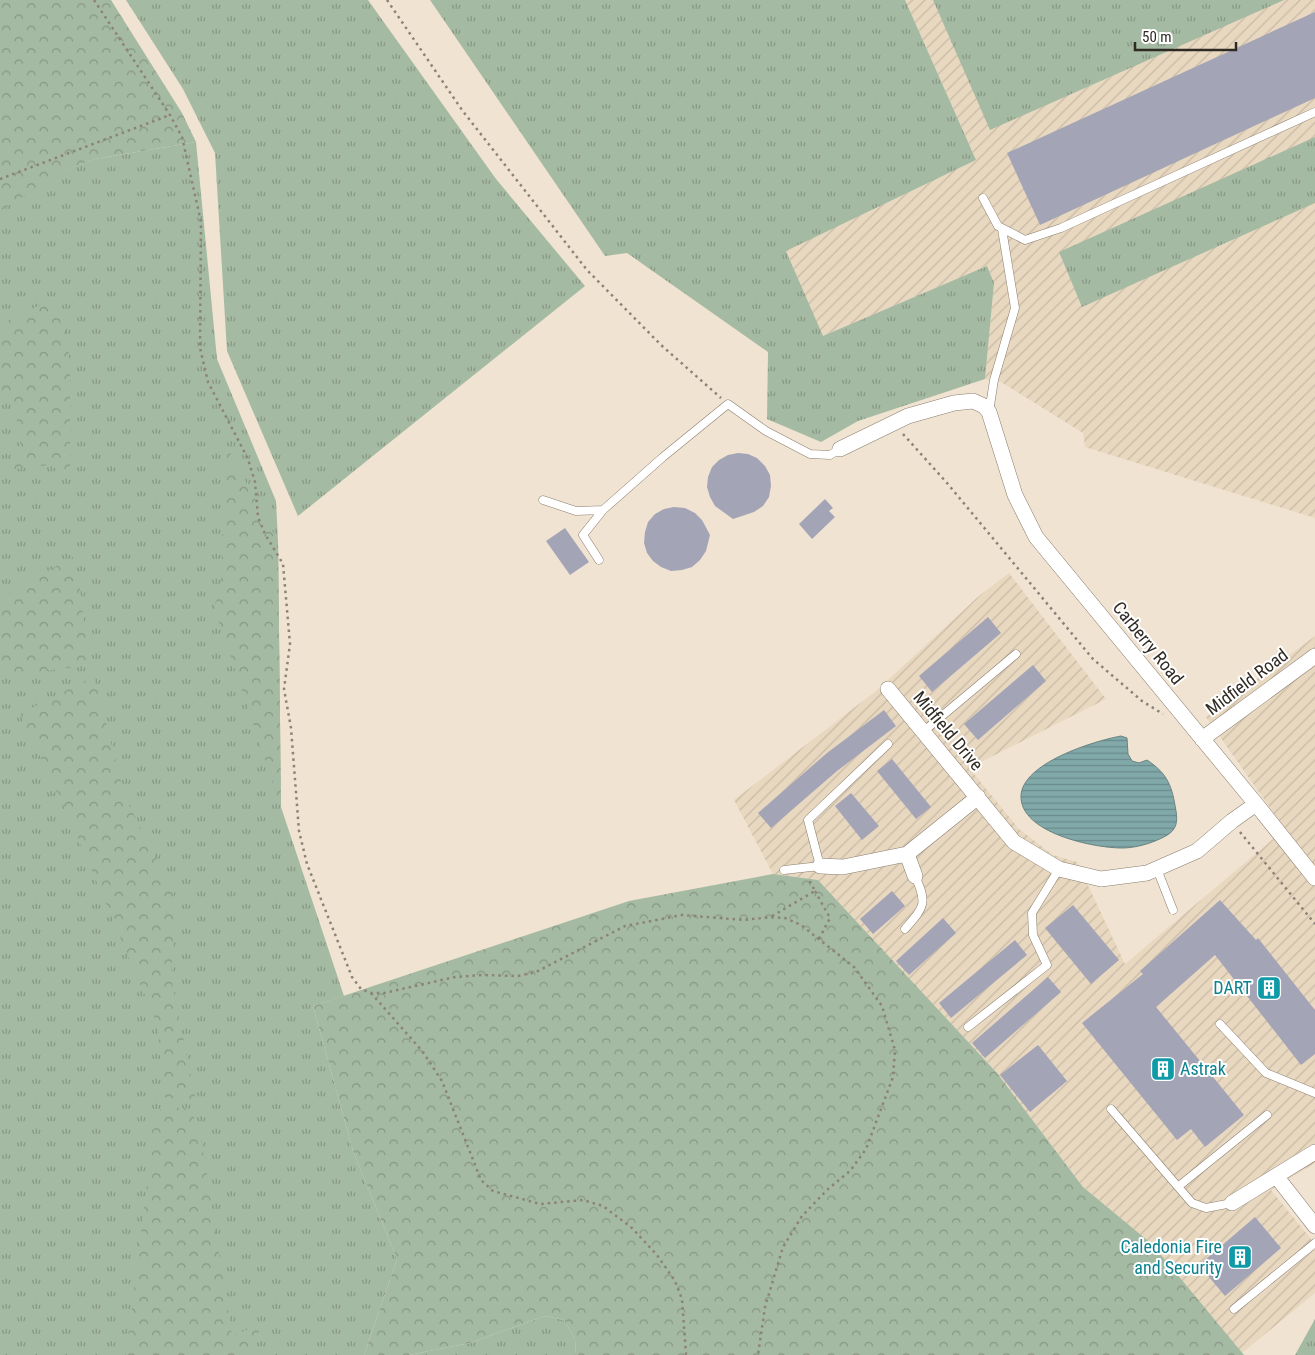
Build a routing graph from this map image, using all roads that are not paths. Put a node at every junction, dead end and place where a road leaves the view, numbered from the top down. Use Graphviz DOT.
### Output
graph roads {
  1 [pos="1315,112"];
  2 [pos="984,198"];
  3 [pos="1002,228"];
  4 [pos="990,412"];
  5 [pos="840,449"];
  6 [pos="543,500"];
  7 [pos="603,510"];
  8 [pos="599,560"];
  9 [pos="1016,654"];
  10 [pos="1315,656"];
  11 [pos="888,689"];
  12 [pos="924,731"];
  13 [pos="1202,739"];
  14 [pos="888,744"];
  15 [pos="978,797"];
  16 [pos="1256,804"];
  17 [pos="907,854"];
  18 [pos="820,866"];
  19 [pos="1059,869"];
  20 [pos="1157,869"];
  21 [pos="784,870"];
  22 [pos="915,876"];
  23 [pos="1315,878"];
  24 [pos="1173,910"];
  25 [pos="905,929"];
  26 [pos="1220,1024"];
  27 [pos="968,1026"];
  28 [pos="1315,1093"];
  29 [pos="1111,1109"];
  30 [pos="1267,1115"];
  31 [pos="1315,1152"];
  32 [pos="1276,1176"];
  33 [pos="1179,1186"];
  34 [pos="1232,1203"];
  35 [pos="1315,1226"];
  36 [pos="1315,1244"];
  37 [pos="1234,1309"];
  1 -- 3 [label="lane"];
  2 -- 3 [label="lane"];
  3 -- 4 [label="lane"];
  4 -- 5 [label="street"];
  4 -- 13 [label="street, Carberry Road"];
  5 -- 7 [label="lane"];
  6 -- 7 [label="lane"];
  7 -- 8 [label="lane"];
  9 -- 12 [label="lane"];
  10 -- 13 [label="street, Midfield Road"];
  11 -- 12 [label="street, Midfield Drive"];
  12 -- 15 [label="street, Midfield Drive"];
  13 -- 16 [label="street, Carberry Road"];
  14 -- 18 [label="lane"];
  15 -- 17 [label="street, Midfield Drive"];
  15 -- 19 [label="street, Midfield Drive"];
  16 -- 20 [label="street, Midfield Drive"];
  16 -- 23 [label="street, Carberry Road"];
  17 -- 18 [label="street, Midfield Drive"];
  17 -- 22 [label="street"];
  18 -- 21 [label="lane"];
  19 -- 20 [label="street, Midfield Drive"];
  19 -- 27 [label="lane"];
  20 -- 24 [label="lane"];
  22 -- 25 [label="lane"];
  26 -- 28 [label="lane"];
  29 -- 33 [label="lane"];
  30 -- 33 [label="lane"];
  31 -- 32 [label="street"];
  32 -- 34 [label="street"];
  32 -- 35 [label="street"];
  33 -- 34 [label="lane"];
  36 -- 37 [label="lane"];
}
